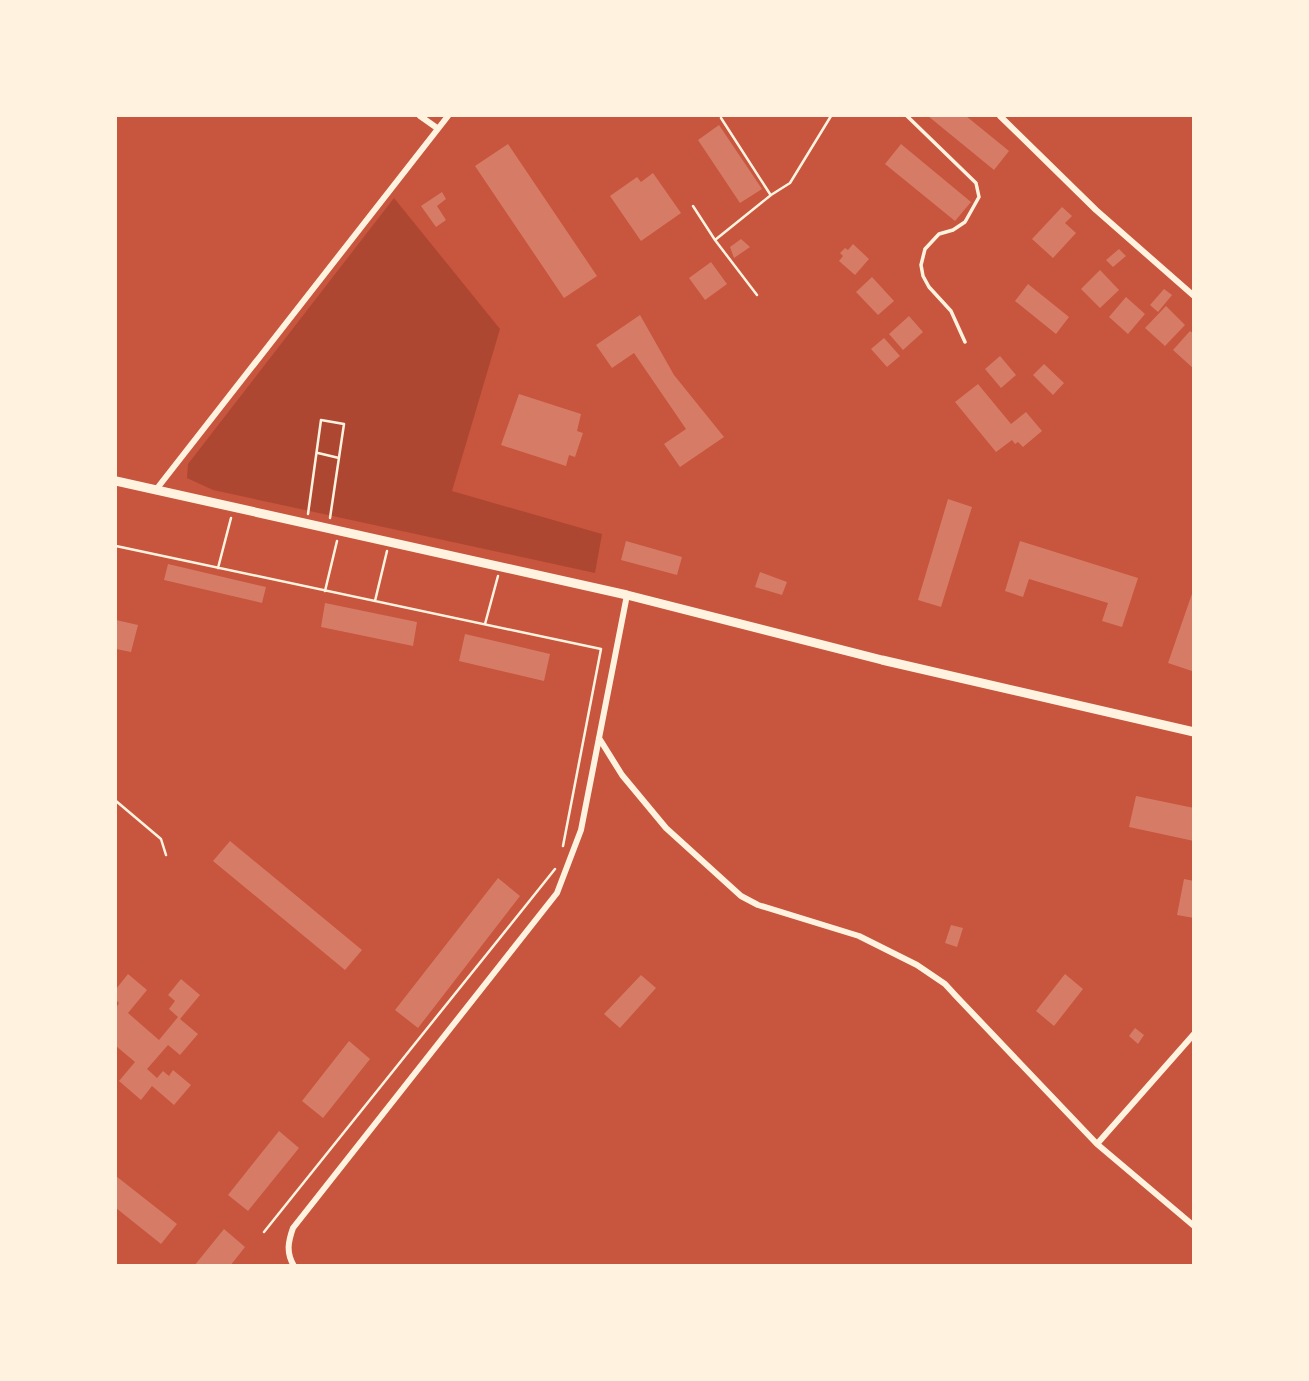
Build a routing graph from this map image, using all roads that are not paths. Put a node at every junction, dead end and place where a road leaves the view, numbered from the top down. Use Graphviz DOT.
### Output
graph roads {
  1 [pos="420,116"];
  2 [pos="448,116"];
  3 [pos="907,116"];
  4 [pos="1000,116"];
  5 [pos="438,128"];
  6 [pos="1194,296"];
  7 [pos="965,342"];
  8 [pos="116,481"];
  9 [pos="155,491"];
  10 [pos="627,595"];
  11 [pos="1194,732"];
  12 [pos="599,738"];
  13 [pos="1194,1034"];
  14 [pos="1097,1144"];
  15 [pos="1194,1226"];
  16 [pos="294,1265"];
  1 -- 5 [label="street"];
  2 -- 5 [label="street"];
  3 -- 7 [label="lane"];
  4 -- 6 [label="street"];
  5 -- 9 [label="street"];
  8 -- 9 [label="main road"];
  9 -- 10 [label="main road"];
  10 -- 11 [label="main road"];
  10 -- 12 [label="street"];
  12 -- 14 [label="street"];
  12 -- 16 [label="street"];
  13 -- 14 [label="street"];
  14 -- 15 [label="street"];
}
